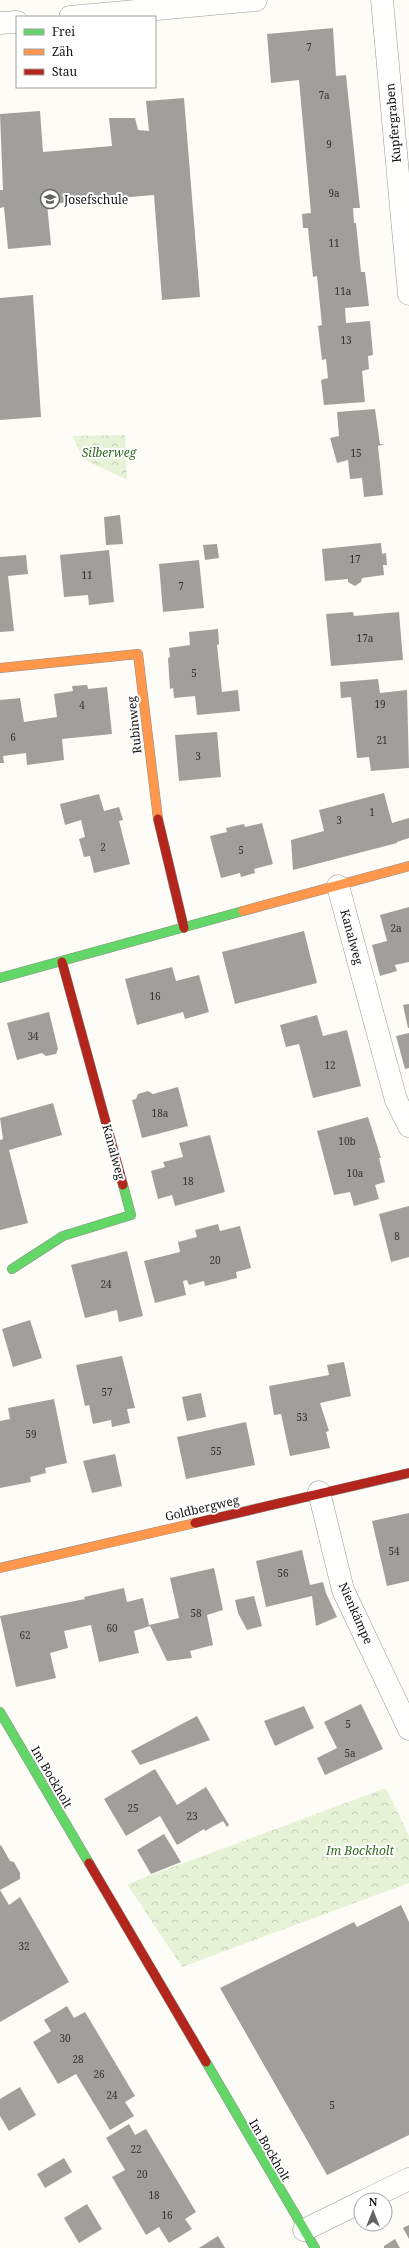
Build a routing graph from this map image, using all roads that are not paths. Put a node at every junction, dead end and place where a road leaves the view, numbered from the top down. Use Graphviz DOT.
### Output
graph roads {
  1 [pos="256,0"];
  2 [pos="382,0"];
  3 [pos="81,16"];
  4 [pos="16,22"];
  5 [pos="0,23"];
  6 [pos="409,294"];
  7 [pos="0,668"];
  8 [pos="409,866"];
  9 [pos="338,886"];
  10 [pos="184,928"];
  11 [pos="62,962"];
  12 [pos="0,978"];
  13 [pos="409,1126"];
  14 [pos="12,1269"];
  15 [pos="409,1473"];
  16 [pos="320,1492"];
  17 [pos="0,1568"];
  18 [pos="0,1712"];
  19 [pos="409,1729"];
  20 [pos="409,2179"];
  21 [pos="382,2192"];
  22 [pos="353,2208"];
  23 [pos="309,2239"];
  1 -- 3 [label="street"];
  2 -- 6 [label="street, Kupfergraben"];
  4 -- 5 [label="street"];
  7 -- 10 [label="street, Rubinweg"];
  8 -- 9 [label="street"];
  9 -- 10 [label="street"];
  9 -- 13 [label="street, Kanalweg"];
  10 -- 11 [label="street"];
  11 -- 12 [label="street"];
  11 -- 14 [label="street, Kanalweg"];
  15 -- 16 [label="street, Goldbergweg"];
  16 -- 17 [label="street, Goldbergweg"];
  16 -- 19 [label="street, Nienkämpe"];
  18 -- 23 [label="street, Im Bockholt"];
  20 -- 21 [label="street"];
  22 -- 23 [label="street"];
}
